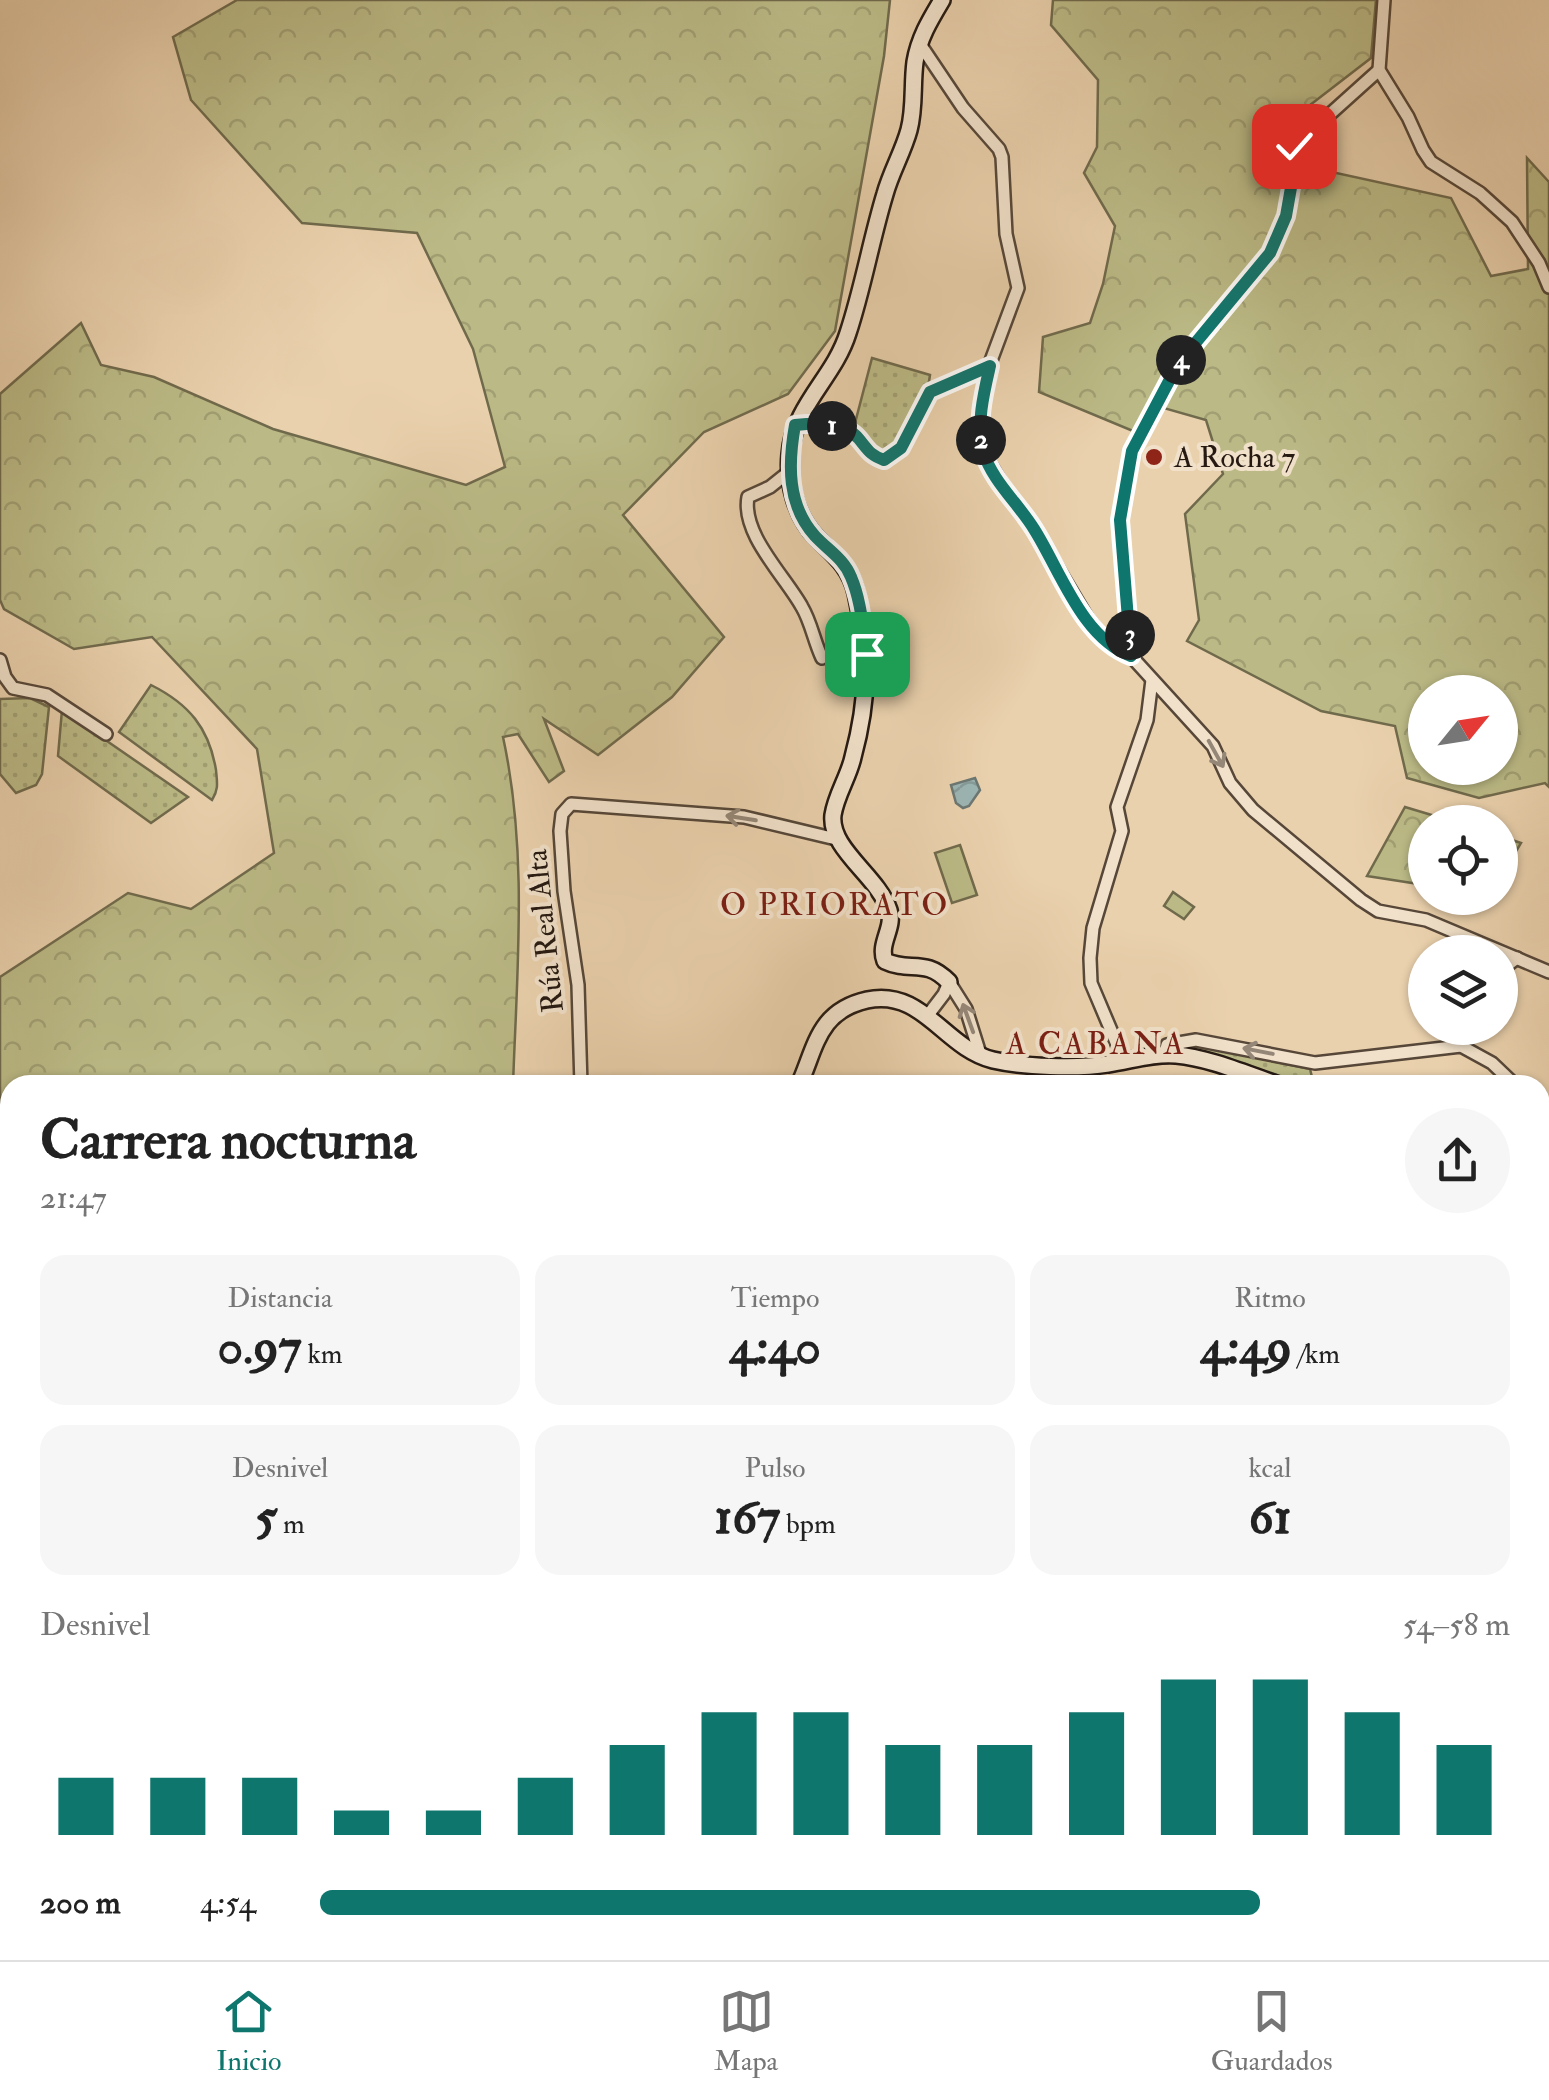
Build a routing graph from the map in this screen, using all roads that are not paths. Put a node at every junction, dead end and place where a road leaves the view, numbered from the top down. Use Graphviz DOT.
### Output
graph roads {
  1 [pos="942,0"];
  2 [pos="1384,0"];
  3 [pos="920,44"];
  4 [pos="1379,70"];
  5 [pos="1544,267"];
  6 [pos="1549,287"];
  7 [pos="990,366"];
  8 [pos="795,425"];
  9 [pos="790,471"];
  10 [pos="1131,656"];
  11 [pos="822,658"];
  12 [pos="0,660"];
  13 [pos="1152,680"];
  14 [pos="6,689"];
  15 [pos="106,734"];
  16 [pos="836,839"];
  17 [pos="1462,935"];
  18 [pos="1518,958"];
  19 [pos="1549,972"];
  20 [pos="949,982"];
  21 [pos="928,1015"];
  22 [pos="1461,1046"];
  23 [pos="1164,1055"];
  24 [pos="981,1057"];
  25 [pos="1124,1062"];
  26 [pos="580,1075"];
  27 [pos="803,1075"];
  28 [pos="1248,1075"];
  29 [pos="1505,1075"];
  1 -- 3 [label="street"];
  2 -- 4 [label="street"];
  3 -- 7 [label="street"];
  3 -- 8 [label="street"];
  4 -- 5 [label="street"];
  4 -- 10 [label="street"];
  5 -- 6 [label="street"];
  7 -- 8 [label="street"];
  7 -- 10 [label="street"];
  8 -- 9 [label="street"];
  9 -- 11 [label="street"];
  9 -- 16 [label="street"];
  10 -- 13 [label="street"];
  12 -- 14 [label="street"];
  13 -- 17 [label="street, one-way"];
  13 -- 25 [label="street"];
  14 -- 15 [label="street"];
  16 -- 20 [label="street"];
  16 -- 26 [label="street, Rúa Real Alta, one-way"];
  18 -- 19 [label="street"];
  20 -- 21 [label="street"];
  24 -- 20 [label="street, one-way"];
  21 -- 24 [label="street"];
  21 -- 27 [label="street"];
  22 -- 23 [label="street, one-way"];
  22 -- 29 [label="street"];
  23 -- 25 [label="street"];
  23 -- 28 [label="street"];
  24 -- 25 [label="street"];
}
